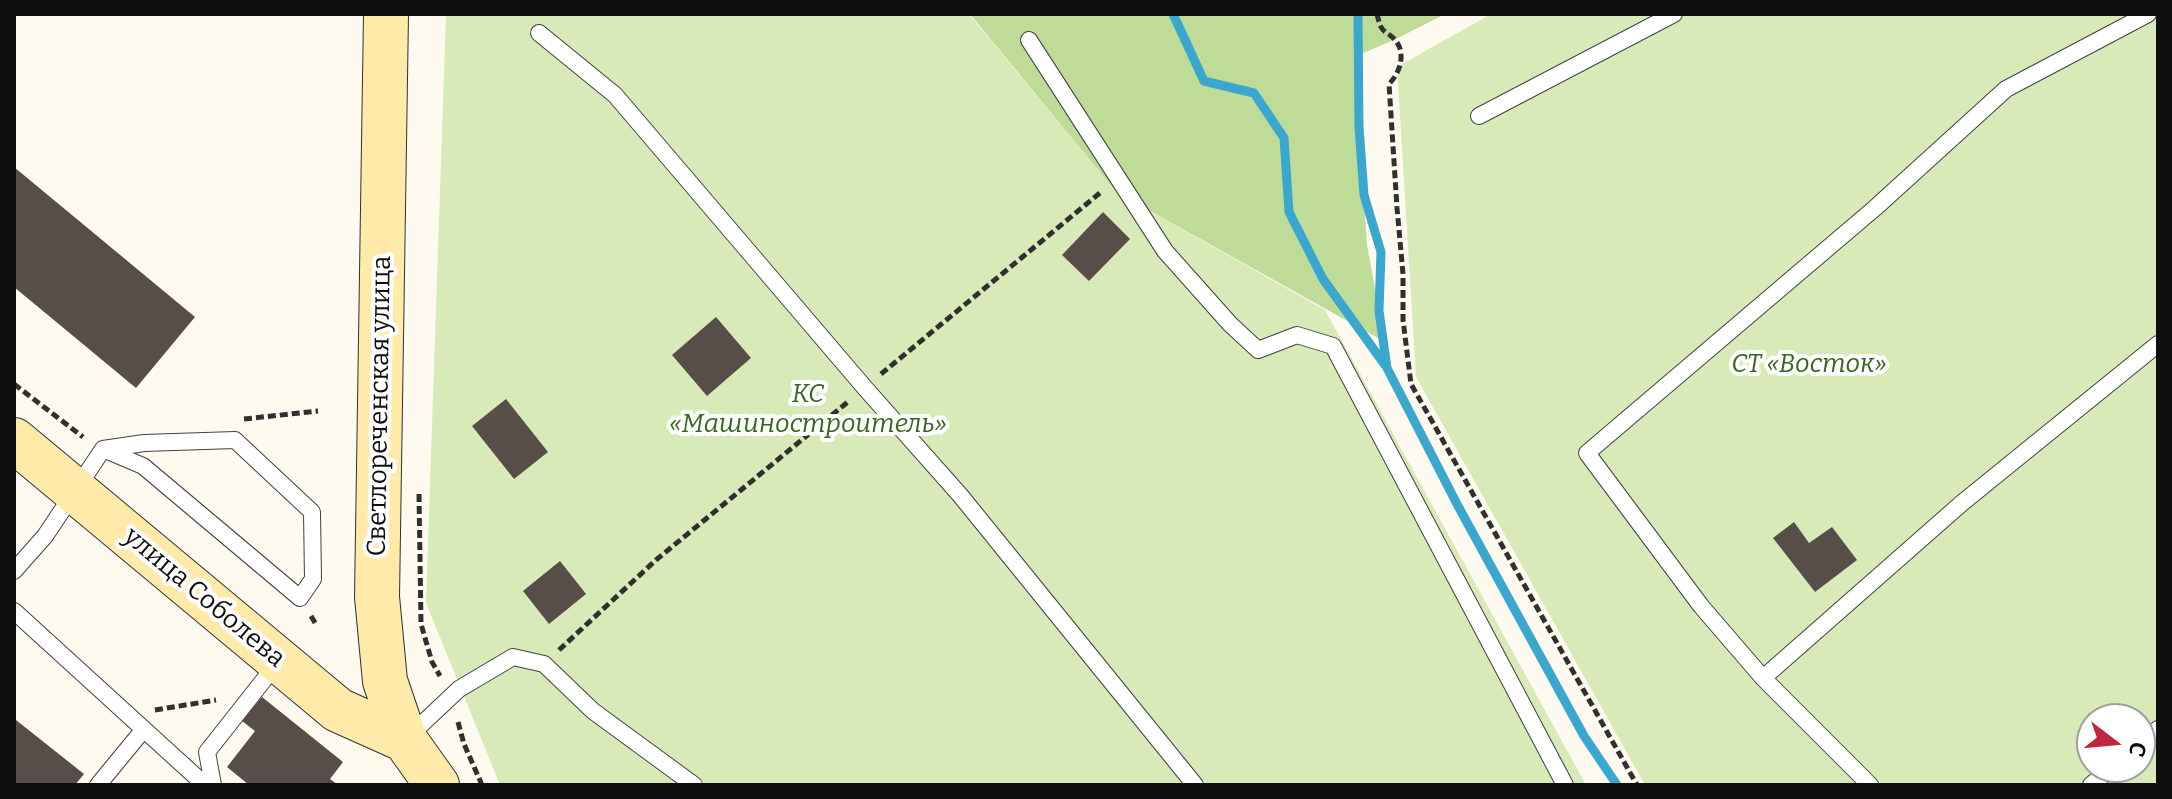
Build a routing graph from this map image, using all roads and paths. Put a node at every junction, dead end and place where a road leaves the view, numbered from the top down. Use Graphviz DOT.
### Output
graph roads {
  1 [pos="386,14"];
  2 [pos="1377,14"];
  3 [pos="1674,14"];
  4 [pos="2148,14"];
  5 [pos="539,33"];
  6 [pos="1029,40"];
  7 [pos="1479,116"];
  8 [pos="1119,177"];
  9 [pos="2158,344"];
  10 [pos="865,388"];
  11 [pos="14,440"];
  12 [pos="103,449"];
  13 [pos="75,490"];
  14 [pos="14,571"];
  15 [pos="14,611"];
  16 [pos="279,661"];
  17 [pos="544,664"];
  18 [pos="1763,678"];
  19 [pos="227,699"];
  20 [pos="128,715"];
  21 [pos="144,729"];
  22 [pos="405,740"];
  23 [pos="98,785"];
  24 [pos="205,785"];
  25 [pos="213,785"];
  26 [pos="437,785"];
  27 [pos="694,785"];
  28 [pos="1195,785"];
  29 [pos="1565,785"];
  30 [pos="1637,785"];
  31 [pos="1870,785"];
  1 -- 22 [label="main road, Светлореченская улица"];
  2 -- 30 [label="path"];
  3 -- 7 [label="lane"];
  4 -- 18 [label="lane"];
  5 -- 10 [label="lane"];
  6 -- 8 [label="lane"];
  8 -- 10 [label="path"];
  8 -- 29 [label="lane"];
  9 -- 18 [label="lane"];
  10 -- 17 [label="path"];
  10 -- 28 [label="lane"];
  11 -- 13 [label="main road, улица Соболева"];
  12 -- 12 [label="lane"];
  12 -- 13 [label="lane"];
  13 -- 14 [label="lane"];
  13 -- 16 [label="main road, улица Соболева"];
  15 -- 20 [label="lane"];
  16 -- 22 [label="main road, улица Соболева"];
  16 -- 25 [label="lane"];
  17 -- 22 [label="lane"];
  17 -- 27 [label="lane"];
  18 -- 31 [label="lane"];
  19 -- 20 [label="path"];
  20 -- 21 [label="lane"];
  21 -- 23 [label="lane"];
  21 -- 24 [label="lane"];
  22 -- 26 [label="main road, Светлореченская улица"];
}
